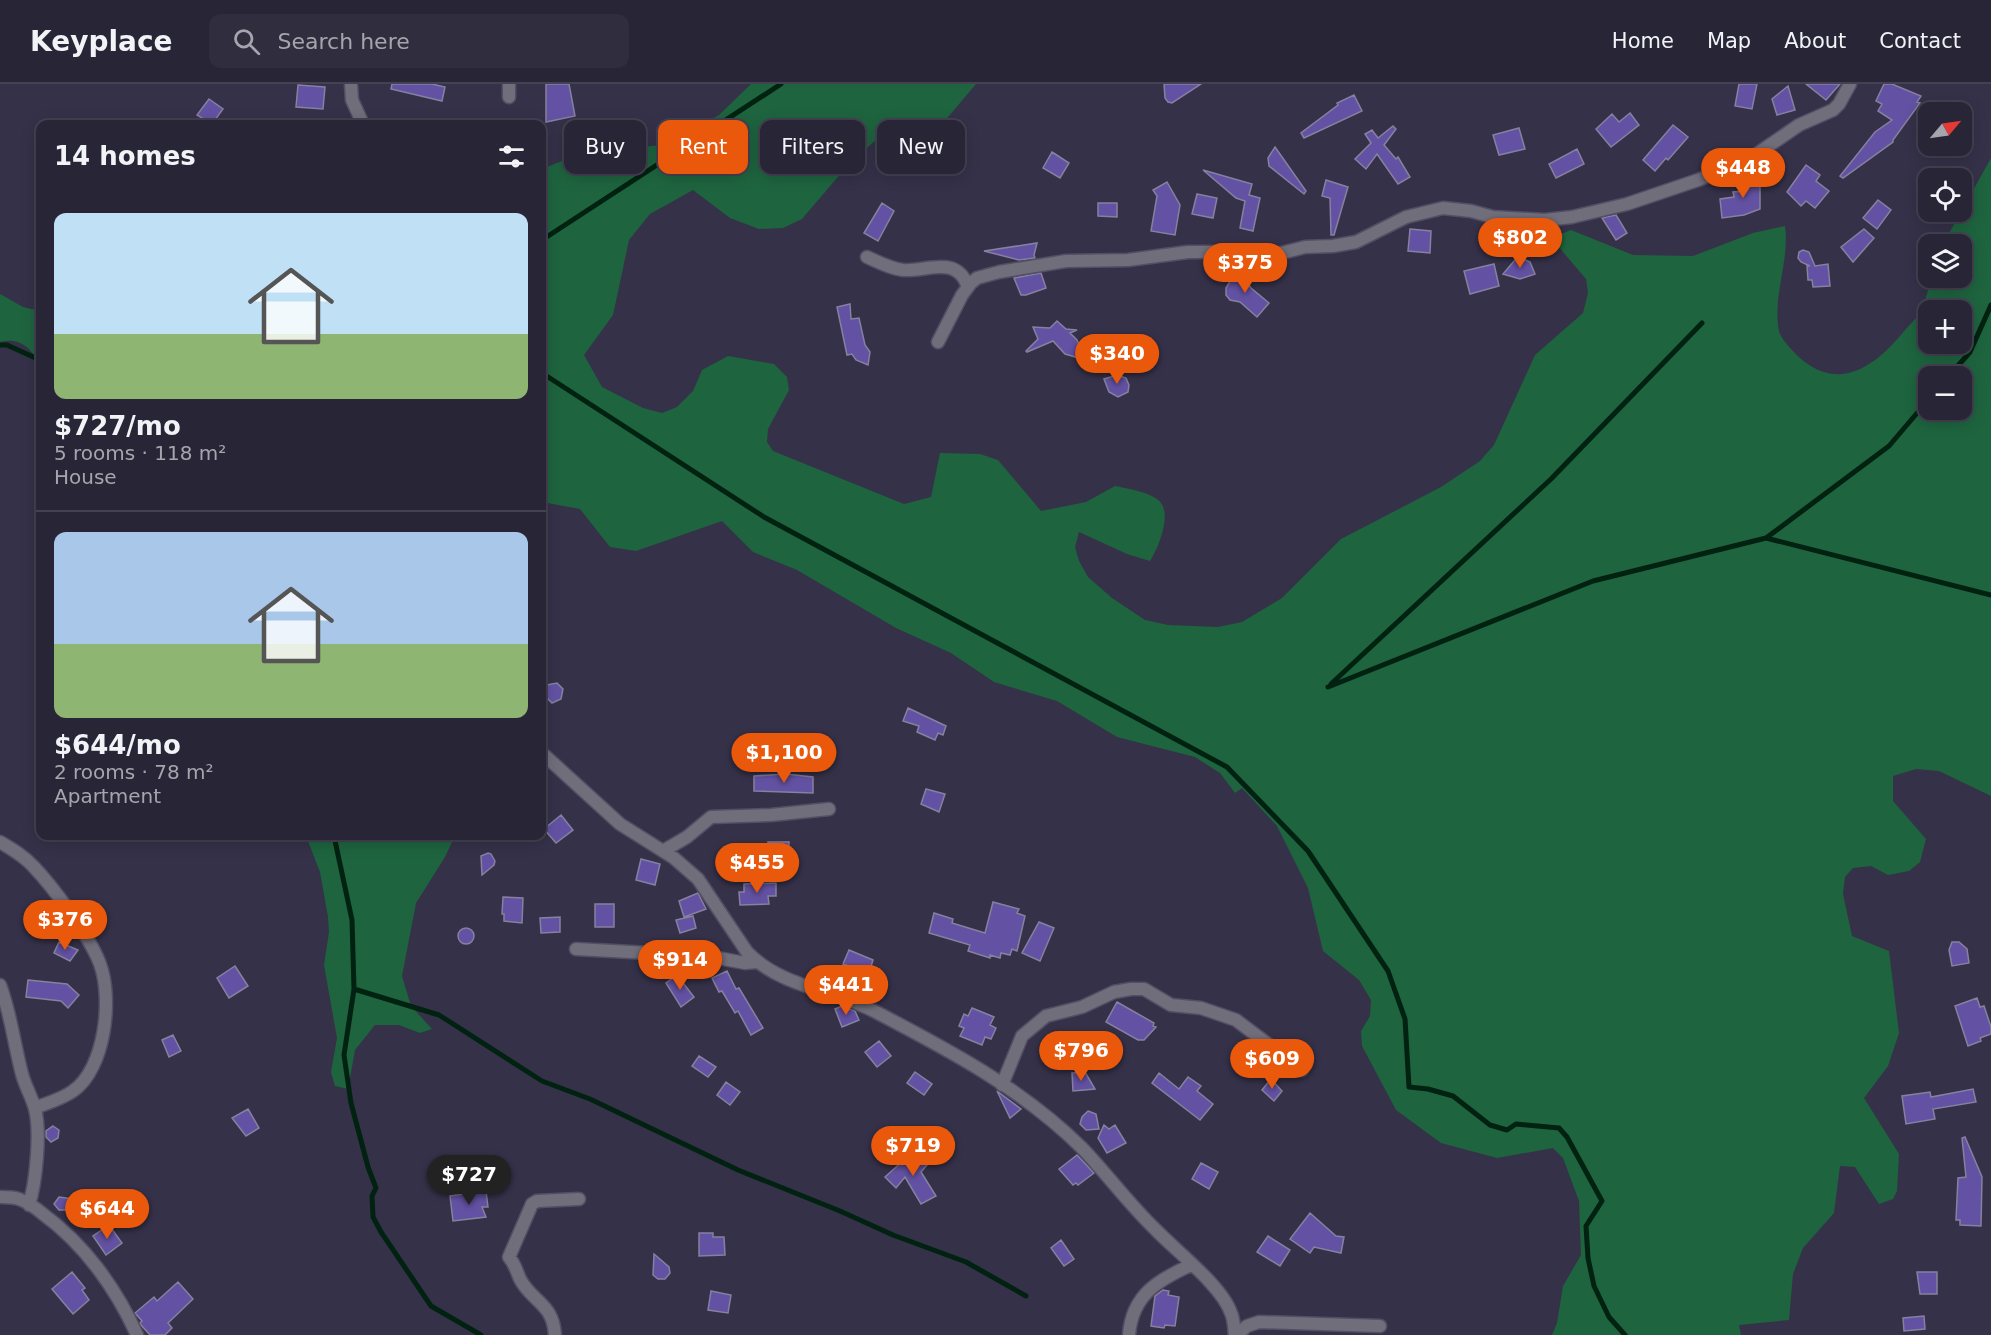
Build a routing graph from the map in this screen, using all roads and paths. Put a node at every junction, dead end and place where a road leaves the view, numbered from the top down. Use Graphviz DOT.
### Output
graph roads {
  1 [pos="351,84"];
  2 [pos="509,84"];
  3 [pos="1850,84"];
  4 [pos="510,98"];
  5 [pos="361,120"];
  6 [pos="867,257"];
  7 [pos="968,287"];
  8 [pos="938,342"];
  9 [pos="546,756"];
  10 [pos="829,809"];
  11 [pos="0,842"];
  12 [pos="663,851"];
  13 [pos="576,949"];
  14 [pos="757,962"];
  15 [pos="0,985"];
  16 [pos="1302,1071"];
  17 [pos="1002,1085"];
  18 [pos="35,1108"];
  19 [pos="0,1197"];
  20 [pos="579,1199"];
  21 [pos="30,1205"];
  22 [pos="1191,1265"];
  23 [pos="1380,1326"];
  24 [pos="136,1335"];
  25 [pos="555,1335"];
  26 [pos="1129,1335"];
  27 [pos="1236,1335"];
  1 -- 5 [label="street"];
  2 -- 4 [label="street"];
  3 -- 7 [label="street"];
  6 -- 7 [label="street"];
  7 -- 8 [label="street"];
  9 -- 12 [label="street"];
  10 -- 12 [label="street"];
  11 -- 18 [label="street"];
  12 -- 14 [label="street"];
  13 -- 14 [label="street"];
  14 -- 17 [label="street"];
  15 -- 18 [label="street"];
  16 -- 17 [label="street"];
  17 -- 22 [label="street"];
  18 -- 21 [label="street"];
  19 -- 21 [label="street"];
  20 -- 25 [label="street"];
  21 -- 24 [label="street"];
  22 -- 26 [label="street"];
  22 -- 27 [label="street"];
  23 -- 27 [label="street"];
}
